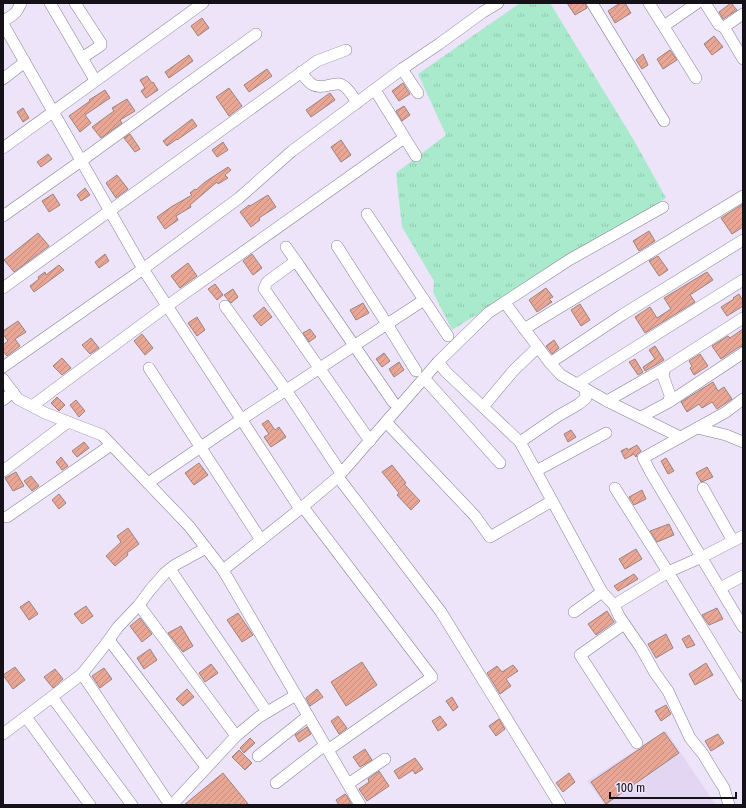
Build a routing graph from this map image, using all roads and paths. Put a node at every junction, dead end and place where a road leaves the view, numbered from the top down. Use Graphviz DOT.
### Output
graph roads {
  1 [pos="21,3"];
  2 [pos="50,3"];
  3 [pos="75,3"];
  4 [pos="203,3"];
  5 [pos="476,3"];
  6 [pos="498,3"];
  7 [pos="592,3"];
  8 [pos="650,3"];
  9 [pos="697,3"];
  10 [pos="705,3"];
  11 [pos="483,12"];
  12 [pos="743,14"];
  13 [pos="3,21"];
  14 [pos="3,24"];
  15 [pos="664,26"];
  16 [pos="724,27"];
  17 [pos="256,34"];
  18 [pos="346,50"];
  19 [pos="82,58"];
  20 [pos="743,59"];
  21 [pos="25,62"];
  22 [pos="402,69"];
  23 [pos="301,72"];
  24 [pos="696,78"];
  25 [pos="3,79"];
  26 [pos="95,80"];
  27 [pos="374,90"];
  28 [pos="418,93"];
  29 [pos="357,102"];
  30 [pos="53,111"];
  31 [pos="664,121"];
  32 [pos="404,138"];
  33 [pos="3,148"];
  34 [pos="416,156"];
  35 [pos="82,161"];
  36 [pos="743,196"];
  37 [pos="663,207"];
  38 [pos="110,211"];
  39 [pos="367,214"];
  40 [pos="3,216"];
  41 [pos="743,240"];
  42 [pos="337,246"];
  43 [pos="286,247"];
  44 [pos="298,264"];
  45 [pos="143,269"];
  46 [pos="743,280"];
  47 [pos="3,288"];
  48 [pos="424,300"];
  49 [pos="505,303"];
  50 [pos="167,306"];
  51 [pos="225,306"];
  52 [pos="743,318"];
  53 [pos="387,324"];
  54 [pos="524,328"];
  55 [pos="448,336"];
  56 [pos="355,346"];
  57 [pos="538,347"];
  58 [pos="743,353"];
  59 [pos="438,362"];
  60 [pos="550,363"];
  61 [pos="3,367"];
  62 [pos="149,368"];
  63 [pos="665,368"];
  64 [pos="320,369"];
  65 [pos="420,374"];
  66 [pos="3,378"];
  67 [pos="581,386"];
  68 [pos="286,390"];
  69 [pos="13,392"];
  70 [pos="743,399"];
  71 [pos="3,400"];
  72 [pos="607,401"];
  73 [pos="393,402"];
  74 [pos="669,402"];
  75 [pos="32,406"];
  76 [pos="483,407"];
  77 [pos="641,418"];
  78 [pos="242,419"];
  79 [pos="68,422"];
  80 [pos="386,422"];
  81 [pos="697,428"];
  82 [pos="606,434"];
  83 [pos="680,437"];
  84 [pos="370,441"];
  85 [pos="520,442"];
  86 [pos="743,442"];
  87 [pos="111,445"];
  88 [pos="201,447"];
  89 [pos="500,463"];
  90 [pos="3,471"];
  91 [pos="536,471"];
  92 [pos="340,475"];
  93 [pos="148,483"];
  94 [pos="615,488"];
  95 [pos="703,488"];
  96 [pos="552,501"];
  97 [pos="302,508"];
  98 [pos="7,517"];
  99 [pos="738,538"];
  100 [pos="261,540"];
  101 [pos="206,548"];
  102 [pos="702,557"];
  103 [pos="170,569"];
  104 [pos="223,570"];
  105 [pos="668,572"];
  106 [pos="743,576"];
  107 [pos="720,588"];
  108 [pos="602,592"];
  109 [pos="139,605"];
  110 [pos="614,605"];
  111 [pos="574,612"];
  112 [pos="624,624"];
  113 [pos="743,627"];
  114 [pos="109,640"];
  115 [pos="82,674"];
  116 [pos="743,695"];
  117 [pos="296,696"];
  118 [pos="52,697"];
  119 [pos="267,712"];
  120 [pos="308,716"];
  121 [pos="26,717"];
  122 [pos="3,734"];
  123 [pos="236,736"];
  124 [pos="637,743"];
  125 [pos="327,748"];
  126 [pos="258,756"];
  127 [pos="385,760"];
  128 [pos="206,767"];
  129 [pos="276,783"];
  130 [pos="348,784"];
  131 [pos="90,805"];
  132 [pos="132,805"];
  133 [pos="171,805"];
  134 [pos="360,805"];
  135 [pos="560,805"];
  136 [pos="729,805"];
  1 -- 13 [label="street"];
  2 -- 19 [label="street"];
  3 -- 19 [label="street"];
  4 -- 26 [label="street"];
  5 -- 11 [label="street"];
  6 -- 11 [label="street"];
  7 -- 31 [label="street"];
  8 -- 15 [label="street"];
  9 -- 15 [label="street"];
  10 -- 16 [label="street"];
  11 -- 22 [label="street"];
  12 -- 16 [label="street"];
  14 -- 21 [label="street"];
  15 -- 24 [label="street"];
  16 -- 20 [label="street"];
  17 -- 35 [label="street"];
  18 -- 23 [label="street"];
  19 -- 26 [label="street"];
  21 -- 25 [label="street"];
  21 -- 30 [label="street"];
  22 -- 27 [label="street"];
  22 -- 28 [label="street"];
  23 -- 29 [label="street"];
  23 -- 38 [label="street"];
  26 -- 30 [label="street"];
  27 -- 29 [label="street"];
  27 -- 32 [label="street"];
  29 -- 45 [label="street"];
  30 -- 33 [label="street"];
  30 -- 35 [label="street"];
  32 -- 34 [label="street"];
  32 -- 50 [label="street"];
  35 -- 38 [label="street"];
  35 -- 40 [label="street"];
  36 -- 54 [label="street"];
  37 -- 49 [label="street"];
  38 -- 45 [label="street"];
  38 -- 47 [label="street"];
  39 -- 48 [label="street"];
  41 -- 60 [label="street"];
  42 -- 53 [label="street"];
  43 -- 44 [label="street"];
  44 -- 56 [label="street"];
  44 -- 64 [label="street"];
  45 -- 50 [label="street"];
  45 -- 61 [label="street"];
  46 -- 67 [label="street"];
  48 -- 53 [label="street"];
  48 -- 55 [label="street"];
  49 -- 54 [label="street"];
  49 -- 59 [label="street"];
  50 -- 75 [label="street"];
  50 -- 78 [label="street"];
  51 -- 68 [label="street"];
  52 -- 63 [label="street"];
  53 -- 56 [label="street"];
  53 -- 65 [label="street"];
  54 -- 57 [label="street"];
  56 -- 64 [label="street"];
  56 -- 73 [label="street"];
  57 -- 60 [label="street"];
  57 -- 76 [label="street"];
  58 -- 74 [label="street"];
  59 -- 65 [label="street"];
  59 -- 76 [label="street"];
  60 -- 67 [label="street"];
  62 -- 88 [label="street"];
  63 -- 72 [label="street"];
  63 -- 74 [label="street"];
  64 -- 68 [label="street"];
  64 -- 84 [label="street"];
  65 -- 80 [label="street"];
  65 -- 89 [label="street"];
  66 -- 69 [label="street"];
  67 -- 72 [label="street"];
  67 -- 85 [label="street"];
  68 -- 78 [label="street"];
  68 -- 92 [label="street"];
  69 -- 71 [label="street"];
  69 -- 75 [label="street"];
  70 -- 81 [label="street"];
  72 -- 77 [label="street"];
  74 -- 77 [label="street"];
  75 -- 79 [label="street"];
  76 -- 85 [label="street"];
  77 -- 83 [label="street"];
  78 -- 88 [label="street"];
  78 -- 97 [label="street"];
  79 -- 87 [label="street"];
  79 -- 90 [label="street"];
  80 -- 84 [label="street"];
  80 -- 96 [label="street"];
  81 -- 83 [label="street"];
  81 -- 86 [label="street"];
  82 -- 91 [label="street"];
  83 -- 102 [label="street"];
  84 -- 92 [label="street"];
  85 -- 91 [label="street"];
  87 -- 93 [label="street"];
  87 -- 98 [label="street"];
  88 -- 93 [label="street"];
  88 -- 100 [label="street"];
  91 -- 96 [label="street"];
  92 -- 97 [label="street"];
  92 -- 135 [label="street"];
  93 -- 101 [label="street"];
  94 -- 105 [label="street"];
  95 -- 99 [label="street"];
  96 -- 108 [label="street"];
  97 -- 100 [label="street"];
  97 -- 125 [label="street"];
  99 -- 102 [label="street"];
  100 -- 104 [label="street"];
  101 -- 103 [label="street"];
  101 -- 104 [label="street"];
  102 -- 105 [label="street"];
  102 -- 107 [label="street"];
  103 -- 109 [label="street"];
  103 -- 119 [label="street"];
  104 -- 117 [label="street"];
  105 -- 110 [label="street"];
  105 -- 116 [label="street"];
  106 -- 107 [label="street"];
  107 -- 113 [label="street"];
  108 -- 110 [label="street"];
  108 -- 111 [label="street"];
  109 -- 114 [label="street"];
  109 -- 123 [label="street"];
  110 -- 112 [label="street"];
  112 -- 124 [label="street"];
  112 -- 136 [label="street"];
  114 -- 115 [label="street"];
  114 -- 128 [label="street"];
  115 -- 118 [label="street"];
  115 -- 133 [label="street"];
  117 -- 119 [label="street"];
  117 -- 120 [label="street"];
  118 -- 121 [label="street"];
  118 -- 132 [label="street"];
  119 -- 123 [label="street"];
  120 -- 125 [label="street"];
  120 -- 126 [label="street"];
  121 -- 122 [label="street"];
  121 -- 131 [label="street"];
  123 -- 128 [label="street"];
  125 -- 129 [label="street"];
  125 -- 130 [label="street"];
  127 -- 130 [label="street"];
  128 -- 133 [label="street"];
  130 -- 134 [label="street"];
}
